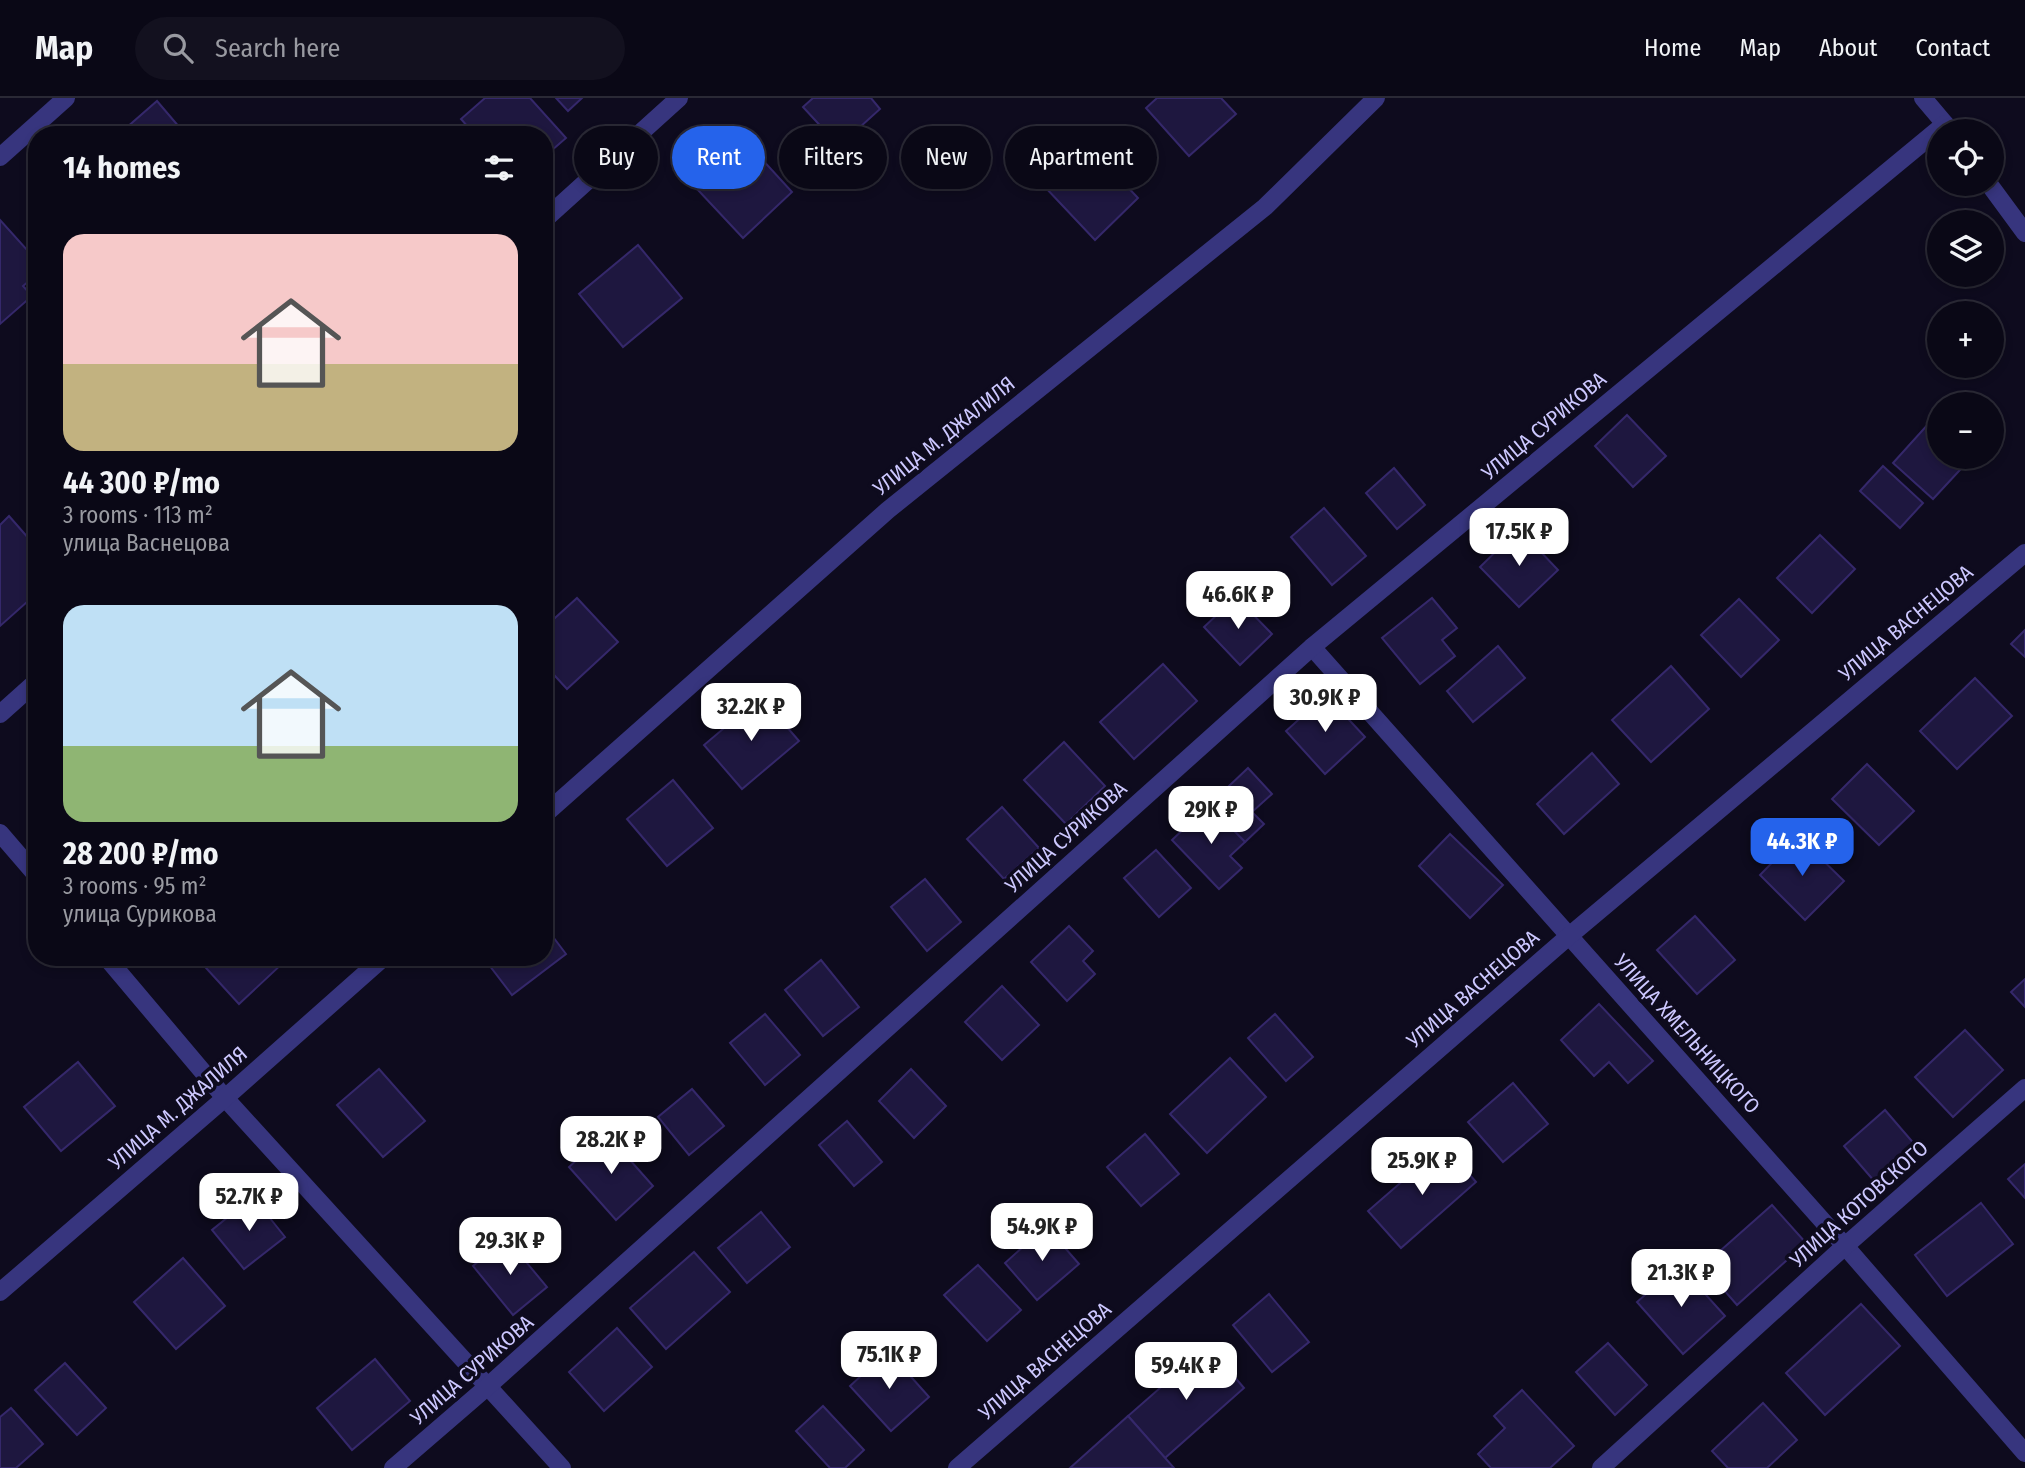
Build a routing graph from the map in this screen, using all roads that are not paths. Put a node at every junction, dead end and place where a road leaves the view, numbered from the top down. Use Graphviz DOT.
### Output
graph roads {
  1 [pos="66,98"];
  2 [pos="678,98"];
  3 [pos="1376,98"];
  4 [pos="1923,98"];
  5 [pos="1940,119"];
  6 [pos="35,126"];
  7 [pos="28,132"];
  8 [pos="1927,145"];
  9 [pos="0,157"];
  10 [pos="1998,196"];
  11 [pos="553,212"];
  12 [pos="2025,233"];
  13 [pos="2025,553"];
  14 [pos="1312,647"];
  15 [pos="28,689"];
  16 [pos="0,714"];
  17 [pos="553,807"];
  18 [pos="0,833"];
  19 [pos="28,866"];
  20 [pos="1569,936"];
  21 [pos="114,966"];
  22 [pos="374,966"];
  23 [pos="2025,1088"];
  24 [pos="225,1098"];
  25 [pos="1844,1246"];
  26 [pos="0,1292"];
  27 [pos="488,1387"];
  28 [pos="2025,1453"];
  29 [pos="393,1468"];
  30 [pos="562,1468"];
  31 [pos="957,1468"];
  32 [pos="1601,1468"];
  1 -- 6 [label="street"];
  2 -- 11 [label="street"];
  3 -- 17 [label="street, УЛИЦА М. ДЖАЛИЛЯ"];
  4 -- 5 [label="street"];
  7 -- 9 [label="street"];
  8 -- 14 [label="street, УЛИЦА СУРИКОВА"];
  10 -- 12 [label="street"];
  13 -- 20 [label="street, УЛИЦА ВАСНЕЦОВА"];
  14 -- 20 [label="street, УЛИЦА ХМЕЛЬНИЦКОГО"];
  14 -- 27 [label="street, УЛИЦА СУРИКОВА"];
  15 -- 16 [label="street"];
  18 -- 19 [label="street"];
  20 -- 25 [label="street, УЛИЦА ХМЕЛЬНИЦКОГО"];
  20 -- 31 [label="street, УЛИЦА ВАСНЕЦОВА"];
  21 -- 24 [label="street"];
  22 -- 24 [label="street, УЛИЦА М. ДЖАЛИЛЯ"];
  23 -- 25 [label="street, УЛИЦА КОТОВСКОГО"];
  24 -- 26 [label="street, УЛИЦА М. ДЖАЛИЛЯ"];
  24 -- 27 [label="street"];
  25 -- 28 [label="street, УЛИЦА ХМЕЛЬНИЦКОГО"];
  25 -- 32 [label="street, УЛИЦА КОТОВСКОГО"];
  27 -- 29 [label="street, УЛИЦА СУРИКОВА"];
  27 -- 30 [label="street"];
}
